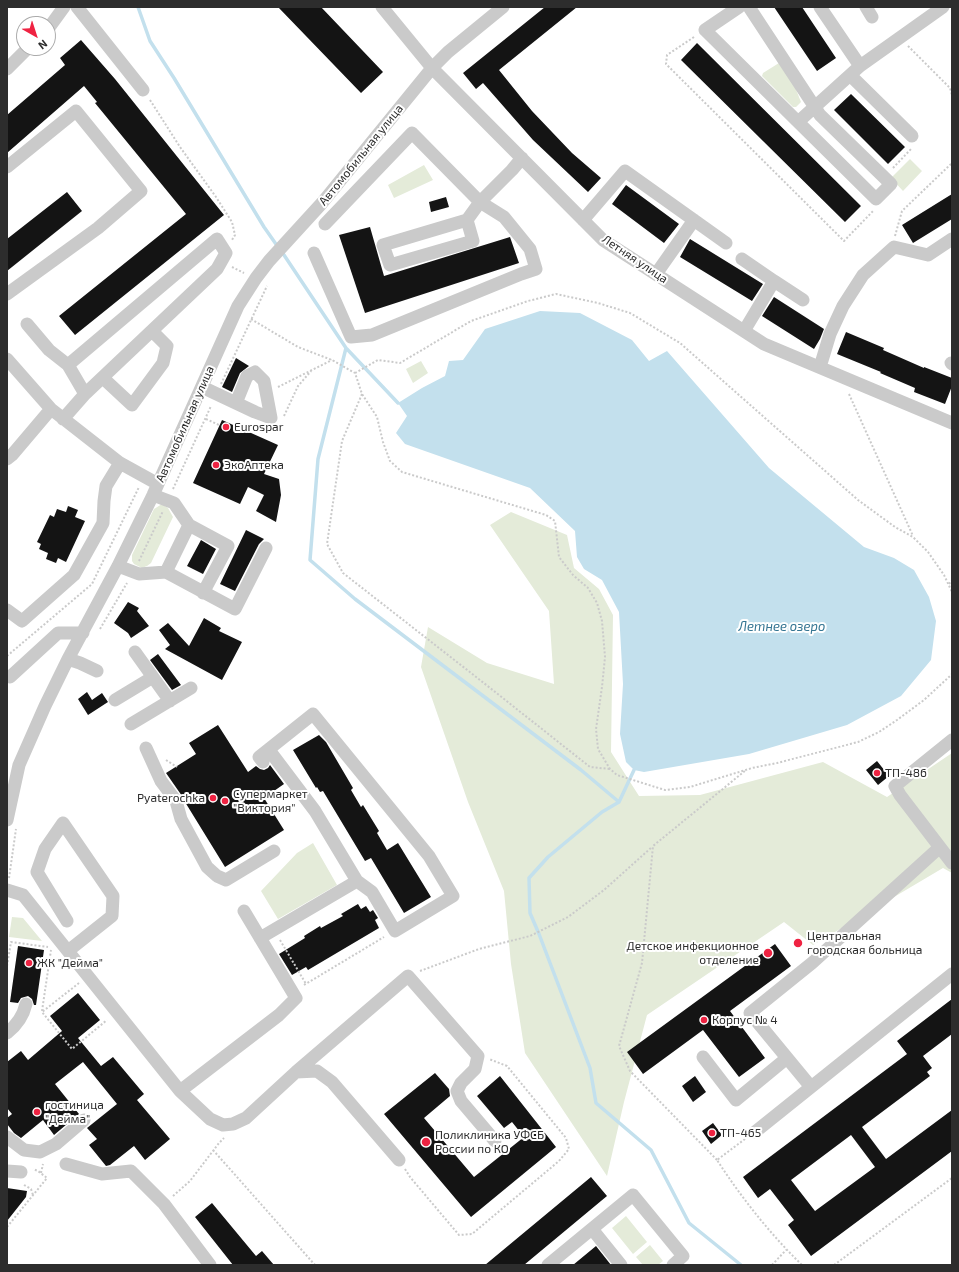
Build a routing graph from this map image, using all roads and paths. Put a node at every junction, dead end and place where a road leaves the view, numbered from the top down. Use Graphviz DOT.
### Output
graph roads {
  1 [pos="64,7"];
  2 [pos="77,7"];
  3 [pos="382,7"];
  4 [pos="503,7"];
  5 [pos="739,7"];
  6 [pos="749,7"];
  7 [pos="820,7"];
  8 [pos="943,7"];
  9 [pos="56,18"];
  10 [pos="705,30"];
  11 [pos="907,45"];
  12 [pos="20,56"];
  13 [pos="432,68"];
  14 [pos="7,69"];
  15 [pos="855,71"];
  16 [pos="143,90"];
  17 [pos="952,95"];
  18 [pos="815,107"];
  19 [pos="798,122"];
  20 [pos="912,136"];
  21 [pos="522,158"];
  22 [pos="952,163"];
  23 [pos="7,168"];
  24 [pos="884,177"];
  25 [pos="876,199"];
  26 [pos="480,202"];
  27 [pos="467,220"];
  28 [pos="583,220"];
  29 [pos="694,220"];
  30 [pos="325,224"];
  31 [pos="952,239"];
  32 [pos="726,244"];
  33 [pos="890,251"];
  34 [pos="314,253"];
  35 [pos="223,258"];
  36 [pos="742,259"];
  37 [pos="656,274"];
  38 [pos="256,278"];
  39 [pos="774,281"];
  40 [pos="7,294"];
  41 [pos="803,300"];
  42 [pos="251,319"];
  43 [pos="27,324"];
  44 [pos="152,331"];
  45 [pos="744,331"];
  46 [pos="332,360"];
  47 [pos="8,362"];
  48 [pos="68,365"];
  49 [pos="820,367"];
  50 [pos="312,370"];
  51 [pos="355,373"];
  52 [pos="842,376"];
  53 [pos="103,378"];
  54 [pos="202,388"];
  55 [pos="266,393"];
  56 [pos="85,394"];
  57 [pos="362,394"];
  58 [pos="236,403"];
  59 [pos="51,409"];
  60 [pos="63,419"];
  61 [pos="206,419"];
  62 [pos="283,420"];
  63 [pos="952,423"];
  64 [pos="219,425"];
  65 [pos="7,459"];
  66 [pos="120,462"];
  67 [pos="155,490"];
  68 [pos="189,525"];
  69 [pos="913,537"];
  70 [pos="266,548"];
  71 [pos="118,566"];
  72 [pos="166,572"];
  73 [pos="952,580"];
  74 [pos="949,584"];
  75 [pos="952,590"];
  76 [pos="203,593"];
  77 [pos="7,610"];
  78 [pos="83,633"];
  79 [pos="135,652"];
  80 [pos="68,659"];
  81 [pos="97,671"];
  82 [pos="952,674"];
  83 [pos="10,677"];
  84 [pos="153,677"];
  85 [pos="191,688"];
  86 [pos="115,700"];
  87 [pos="170,701"];
  88 [pos="131,724"];
  89 [pos="952,740"];
  90 [pos="146,748"];
  91 [pos="269,750"];
  92 [pos="263,762"];
  93 [pos="610,768"];
  94 [pos="747,770"];
  95 [pos="12,822"];
  96 [pos="653,846"];
  97 [pos="940,847"];
  98 [pos="274,851"];
  99 [pos="952,863"];
  100 [pos="356,881"];
  101 [pos="7,890"];
  102 [pos="244,910"];
  103 [pos="67,921"];
  104 [pos="274,930"];
  105 [pos="395,931"];
  106 [pos="260,938"];
  107 [pos="7,941"];
  108 [pos="11,942"];
  109 [pos="68,951"];
  110 [pos="7,966"];
  111 [pos="952,974"];
  112 [pos="292,975"];
  113 [pos="87,976"];
  114 [pos="408,976"];
  115 [pos="300,988"];
  116 [pos="26,1004"];
  117 [pos="42,1012"];
  118 [pos="117,1012"];
  119 [pos="7,1033"];
  120 [pos="478,1056"];
  121 [pos="703,1057"];
  122 [pos="787,1058"];
  123 [pos="296,1072"];
  124 [pos="811,1087"];
  125 [pos="180,1091"];
  126 [pos="84,1120"];
  127 [pos="755,1132"];
  128 [pos="7,1137"];
  129 [pos="224,1138"];
  130 [pos="494,1141"];
  131 [pos="213,1150"];
  132 [pos="400,1160"];
  133 [pos="716,1160"];
  134 [pos="66,1164"];
  135 [pos="25,1170"];
  136 [pos="7,1171"];
  137 [pos="952,1178"];
  138 [pos="164,1204"];
  139 [pos="7,1227"];
  140 [pos="592,1229"];
  141 [pos="786,1250"];
  142 [pos="687,1261"];
  143 [pos="210,1265"];
  144 [pos="315,1265"];
  145 [pos="548,1265"];
  146 [pos="621,1265"];
  147 [pos="673,1265"];
  148 [pos="772,1265"];
  149 [pos="802,1265"];
  150 [pos="834,1265"];
  1 -- 9 [label="street"];
  2 -- 16 [label="street"];
  3 -- 13 [label="street, Летняя улица"];
  4 -- 13 [label="street, Автомобильная улица"];
  5 -- 10 [label="street"];
  6 -- 18 [label="street"];
  7 -- 15 [label="street"];
  8 -- 15 [label="street"];
  10 -- 19 [label="street"];
  10 -- 25 [label="path"];
  11 -- 17 [label="path"];
  12 -- 14 [label="street"];
  13 -- 21 [label="street, Летняя улица"];
  13 -- 38 [label="street, Автомобильная улица"];
  15 -- 18 [label="street"];
  15 -- 20 [label="street"];
  16 -- 35 [label="path"];
  18 -- 19 [label="street"];
  18 -- 24 [label="street"];
  19 -- 25 [label="street"];
  20 -- 24 [label="path"];
  21 -- 26 [label="street"];
  21 -- 28 [label="street, Летняя улица"];
  22 -- 33 [label="path"];
  23 -- 40 [label="street"];
  24 -- 25 [label="street"];
  26 -- 27 [label="street"];
  26 -- 30 [label="street"];
  26 -- 34 [label="street"];
  27 -- 27 [label="street"];
  28 -- 29 [label="street"];
  28 -- 37 [label="street, Летняя улица"];
  29 -- 32 [label="street"];
  29 -- 37 [label="street"];
  31 -- 33 [label="street"];
  33 -- 49 [label="street"];
  35 -- 38 [label="path"];
  35 -- 44 [label="street"];
  35 -- 48 [label="street"];
  36 -- 39 [label="street"];
  37 -- 45 [label="street, Летняя улица"];
  38 -- 54 [label="street, Автомобильная улица"];
  39 -- 41 [label="street"];
  39 -- 45 [label="street"];
  42 -- 46 [label="path"];
  43 -- 48 [label="street"];
  44 -- 53 [label="street"];
  44 -- 53 [label="street"];
  45 -- 49 [label="street, Летняя улица"];
  46 -- 50 [label="path"];
  46 -- 51 [label="path"];
  47 -- 59 [label="street"];
  48 -- 56 [label="street"];
  49 -- 52 [label="street, Летняя улица"];
  50 -- 55 [label="path"];
  50 -- 62 [label="path"];
  51 -- 57 [label="path"];
  51 -- 69 [label="path"];
  52 -- 63 [label="street, Летняя улица"];
  52 -- 69 [label="path"];
  53 -- 56 [label="street"];
  54 -- 58 [label="street"];
  54 -- 67 [label="street, Автомобильная улица"];
  55 -- 58 [label="street"];
  55 -- 58 [label="street"];
  56 -- 60 [label="street"];
  57 -- 93 [label="path"];
  57 -- 93 [label="path"];
  59 -- 60 [label="street"];
  59 -- 65 [label="street"];
  60 -- 66 [label="street"];
  61 -- 64 [label="path"];
  66 -- 67 [label="street"];
  66 -- 77 [label="street"];
  67 -- 68 [label="street"];
  67 -- 71 [label="street, Автомобильная улица"];
  68 -- 72 [label="street"];
  68 -- 76 [label="street"];
  69 -- 74 [label="path"];
  70 -- 76 [label="street"];
  71 -- 72 [label="street"];
  71 -- 78 [label="street, Автомобильная улица"];
  72 -- 76 [label="street"];
  73 -- 74 [label="path"];
  74 -- 75 [label="path"];
  78 -- 80 [label="street, Автомобильная улица"];
  78 -- 83 [label="street"];
  79 -- 84 [label="street"];
  80 -- 81 [label="street"];
  80 -- 95 [label="street, Автомобильная улица"];
  82 -- 94 [label="path"];
  84 -- 86 [label="street"];
  84 -- 87 [label="street"];
  85 -- 87 [label="street"];
  87 -- 88 [label="street"];
  89 -- 97 [label="street"];
  90 -- 98 [label="street"];
  91 -- 92 [label="street"];
  91 -- 100 [label="street"];
  91 -- 105 [label="street"];
  93 -- 94 [label="path"];
  94 -- 96 [label="path"];
  95 -- 101 [label="path"];
  96 -- 114 [label="path"];
  96 -- 133 [label="path"];
  97 -- 99 [label="street"];
  97 -- 122 [label="street"];
  100 -- 104 [label="street"];
  100 -- 105 [label="street"];
  101 -- 109 [label="street"];
  102 -- 106 [label="street"];
  103 -- 109 [label="street"];
  104 -- 106 [label="street"];
  104 -- 115 [label="path"];
  105 -- 115 [label="path"];
  106 -- 115 [label="street"];
  107 -- 108 [label="path"];
  108 -- 110 [label="path"];
  108 -- 117 [label="path"];
  109 -- 113 [label="street"];
  111 -- 124 [label="street"];
  112 -- 115 [label="street"];
  113 -- 117 [label="path"];
  113 -- 118 [label="street"];
  114 -- 120 [label="street"];
  114 -- 123 [label="street"];
  115 -- 125 [label="street"];
  116 -- 119 [label="street"];
  117 -- 118 [label="path"];
  118 -- 125 [label="street"];
  120 -- 130 [label="street"];
  120 -- 132 [label="path"];
  121 -- 122 [label="street"];
  122 -- 124 [label="street"];
  123 -- 125 [label="street"];
  123 -- 132 [label="street"];
  124 -- 127 [label="street"];
  126 -- 128 [label="street"];
  127 -- 133 [label="path"];
  129 -- 131 [label="path"];
  131 -- 138 [label="path"];
  131 -- 144 [label="path"];
  133 -- 141 [label="path"];
  134 -- 138 [label="street"];
  135 -- 136 [label="street"];
  135 -- 139 [label="path"];
  137 -- 150 [label="path"];
  138 -- 143 [label="street"];
  140 -- 142 [label="street"];
  140 -- 145 [label="street"];
  140 -- 146 [label="street"];
  141 -- 148 [label="path"];
  141 -- 149 [label="path"];
  142 -- 147 [label="street"];
}
